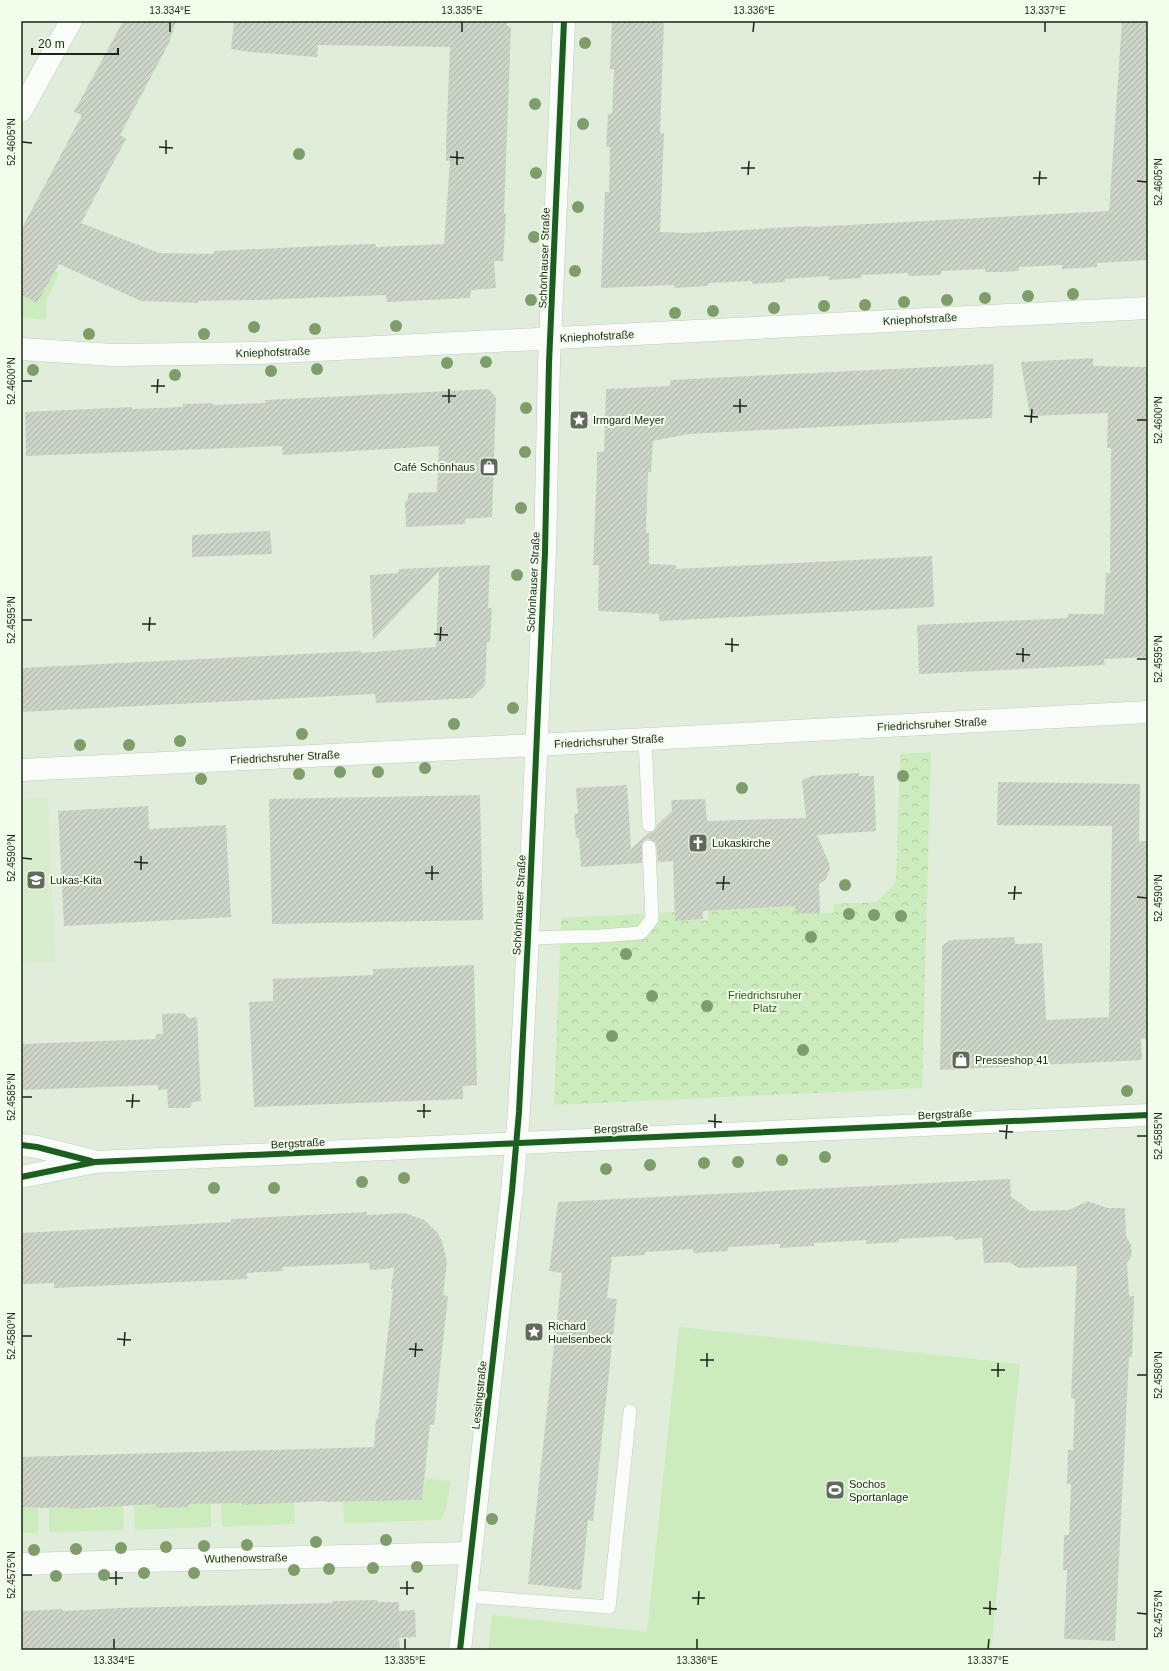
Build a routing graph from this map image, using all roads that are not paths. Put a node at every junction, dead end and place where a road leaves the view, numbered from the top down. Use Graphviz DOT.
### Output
graph roads {
  1 [pos="71,21"];
  2 [pos="564,21"];
  3 [pos="21,111"];
  4 [pos="1148,308"];
  5 [pos="550,338"];
  6 [pos="21,349"];
  7 [pos="1148,712"];
  8 [pos="645,739"];
  9 [pos="536,745"];
  10 [pos="21,770"];
  11 [pos="648,825"];
  12 [pos="650,847"];
  13 [pos="528,938"];
  14 [pos="1148,1115"];
  15 [pos="516,1143"];
  16 [pos="21,1145"];
  17 [pos="95,1162"];
  18 [pos="21,1177"];
  19 [pos="630,1412"];
  20 [pos="471,1553"];
  21 [pos="21,1564"];
  22 [pos="466,1596"];
  23 [pos="460,1650"];
  1 -- 3 [label="street"];
  2 -- 5 [label="street, Schönhauser Straße"];
  4 -- 5 [label="street, Kniephofstraße"];
  5 -- 6 [label="street, Kniephofstraße"];
  5 -- 9 [label="street, Schönhauser Straße"];
  7 -- 8 [label="street, Friedrichsruher Straße"];
  8 -- 9 [label="street, Friedrichsruher Straße"];
  8 -- 11 [label="lane"];
  9 -- 10 [label="street, Friedrichsruher Straße"];
  9 -- 13 [label="street, Schönhauser Straße"];
  12 -- 13 [label="lane"];
  13 -- 15 [label="street, Schönhauser Straße"];
  14 -- 15 [label="street, Bergstraße"];
  15 -- 17 [label="street, Bergstraße"];
  15 -- 20 [label="street, Lessingstraße"];
  16 -- 17 [label="street, Bergstraße"];
  17 -- 18 [label="street, Bergstraße"];
  19 -- 22 [label="lane"];
  20 -- 21 [label="street, Wuthenowstraße"];
  20 -- 22 [label="street, Lessingstraße"];
  22 -- 23 [label="street, Lessingstraße"];
}
